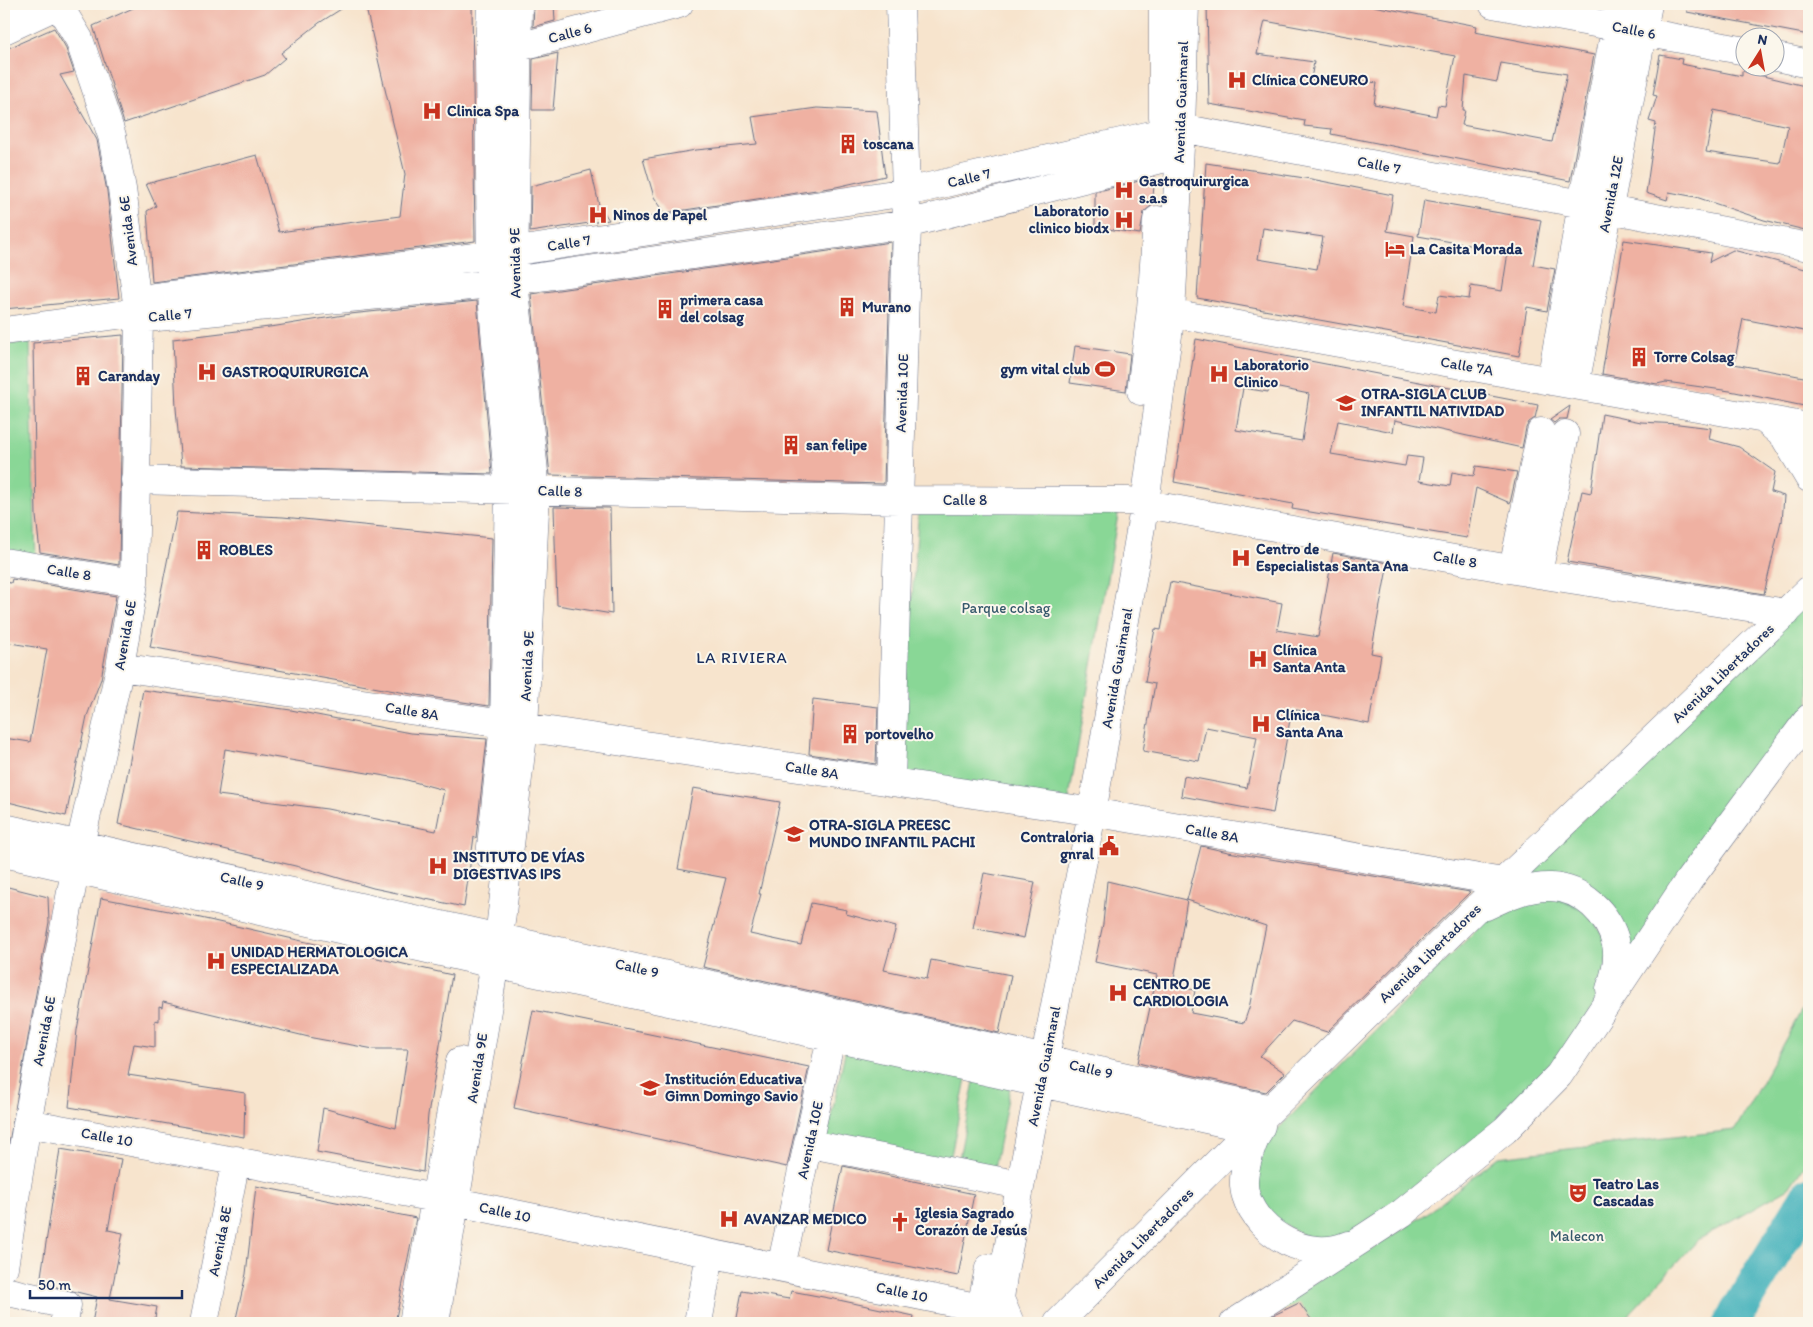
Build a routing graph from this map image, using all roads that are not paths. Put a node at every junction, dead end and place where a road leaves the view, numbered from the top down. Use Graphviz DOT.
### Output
graph roads {
  1 [pos="9,4"];
  2 [pos="59,4"];
  3 [pos="491,4"];
  4 [pos="518,4"];
  5 [pos="679,4"];
  6 [pos="900,4"];
  7 [pos="1163,4"];
  8 [pos="1185,4"];
  9 [pos="1493,4"];
  10 [pos="1648,4"];
  11 [pos="4,6"];
  12 [pos="1619,15"];
  13 [pos="4,30"];
  14 [pos="1644,31"];
  15 [pos="517,48"];
  16 [pos="1736,49"];
  17 [pos="489,54"];
  18 [pos="1786,59"];
  19 [pos="1809,64"];
  20 [pos="1169,139"];
  21 [pos="907,192"];
  22 [pos="1595,207"];
  23 [pos="907,224"];
  24 [pos="1809,247"];
  25 [pos="502,253"];
  26 [pos="502,282"];
  27 [pos="134,312"];
  28 [pos="1171,313"];
  29 [pos="4,331"];
  30 [pos="1563,383"];
  31 [pos="1763,418"];
  32 [pos="1809,426"];
  33 [pos="1553,433"];
  34 [pos="1809,478"];
  35 [pos="135,480"];
  36 [pos="522,490"];
  37 [pos="898,500"];
  38 [pos="1137,502"];
  39 [pos="4,562"];
  40 [pos="1525,572"];
  41 [pos="134,583"];
  42 [pos="1801,595"];
  43 [pos="120,667"];
  44 [pos="1809,718"];
  45 [pos="514,725"];
  46 [pos="891,782"];
  47 [pos="1083,811"];
  48 [pos="4,828"];
  49 [pos="4,853"];
  50 [pos="78,857"];
  51 [pos="1504,882"];
  52 [pos="1472,912"];
  53 [pos="488,949"];
  54 [pos="1606,1002"];
  55 [pos="834,1025"];
  56 [pos="1034,1069"];
  57 [pos="1263,1118"];
  58 [pos="27,1123"];
  59 [pos="810,1144"];
  60 [pos="236,1160"];
  61 [pos="1005,1182"];
  62 [pos="446,1200"];
  63 [pos="1365,1238"];
  64 [pos="710,1254"];
  65 [pos="4,1267"];
  66 [pos="781,1267"];
  67 [pos="4,1291"];
  68 [pos="65,1314"];
  69 [pos="980,1316"];
  70 [pos="204,1323"];
  71 [pos="412,1323"];
  72 [pos="434,1323"];
  73 [pos="698,1323"];
  74 [pos="1010,1323"];
  75 [pos="1058,1323"];
  76 [pos="1234,1323"];
  1 -- 11 [label="street"];
  2 -- 13 [label="street"];
  2 -- 27 [label="street, Avenida 6E"];
  3 -- 17 [label="street, Avenida 9E"];
  4 -- 15 [label="street, Avenida 9E"];
  5 -- 15 [label="street, Calle 6"];
  6 -- 21 [label="street, Avenida 10E"];
  7 -- 20 [label="street, Avenida Guaimaral"];
  8 -- 20 [label="street, Avenida Guaimaral"];
  9 -- 12 [label="street, Calle 6"];
  10 -- 14 [label="street, Avenida 12E"];
  12 -- 14 [label="street, Calle 6"];
  12 -- 22 [label="street, Avenida 12E"];
  14 -- 16 [label="street, Calle 6"];
  14 -- 22 [label="street, Avenida 12E"];
  15 -- 17 [label="street, Calle 6"];
  15 -- 25 [label="street, Avenida 9E"];
  17 -- 25 [label="street, Avenida 9E"];
  18 -- 19 [label="street"];
  20 -- 21 [label="street, Calle 7"];
  20 -- 22 [label="street, Calle 7"];
  20 -- 23 [label="street, Calle 7"];
  20 -- 28 [label="street, Avenida Guaimaral"];
  20 -- 38 [label="street, Avenida Guaimaral"];
  21 -- 23 [label="street, Avenida 10E"];
  21 -- 25 [label="street, Calle 7"];
  22 -- 24 [label="street, Calle 7"];
  22 -- 30 [label="street, Avenida 12E"];
  23 -- 26 [label="street, Calle 7"];
  23 -- 37 [label="street, Avenida 10E"];
  25 -- 26 [label="street, Avenida 9E"];
  25 -- 27 [label="street, Calle 7"];
  26 -- 27 [label="street, Calle 7"];
  26 -- 36 [label="street, Avenida 9E"];
  27 -- 29 [label="street, Calle 7"];
  27 -- 35 [label="street, Avenida 6E"];
  28 -- 30 [label="street, Calle 7A"];
  28 -- 38 [label="street, Avenida Guaimaral"];
  30 -- 31 [label="street, Calle 7A"];
  31 -- 32 [label="street, Calle 7A"];
  31 -- 34 [label="street"];
  33 -- 40 [label="street"];
  35 -- 36 [label="street, Calle 8"];
  35 -- 41 [label="street, Avenida 6E"];
  36 -- 37 [label="street, Calle 8"];
  36 -- 45 [label="street, Avenida 9E"];
  37 -- 38 [label="street, Calle 8"];
  37 -- 46 [label="street, Avenida 10E"];
  38 -- 40 [label="street, Calle 8"];
  38 -- 47 [label="street, Avenida Guaimaral"];
  39 -- 41 [label="street, Calle 8"];
  40 -- 42 [label="street, Calle 8"];
  41 -- 43 [label="street, Avenida 6E"];
  42 -- 51 [label="street, Avenida Libertadores"];
  43 -- 45 [label="street, Calle 8A"];
  43 -- 50 [label="street, Avenida 6E"];
  44 -- 54 [label="street"];
  45 -- 46 [label="street, Calle 8A"];
  45 -- 53 [label="street, Avenida 9E"];
  46 -- 47 [label="street, Calle 8A"];
  47 -- 51 [label="street, Calle 8A"];
  47 -- 56 [label="street, Avenida Guaimaral"];
  48 -- 50 [label="street, Calle 9"];
  49 -- 50 [label="street, Calle 9"];
  50 -- 53 [label="street, Calle 9"];
  50 -- 58 [label="street, Avenida 6E"];
  51 -- 52 [label="street, Avenida Libertadores"];
  52 -- 54 [label="street"];
  52 -- 57 [label="street, Avenida Libertadores"];
  53 -- 55 [label="street, Calle 9"];
  53 -- 62 [label="street, Avenida 9E"];
  54 -- 63 [label="street"];
  55 -- 56 [label="street, Calle 9"];
  55 -- 59 [label="street, Avenida 10E"];
  56 -- 57 [label="street, Calle 9"];
  56 -- 61 [label="street, Avenida Guaimaral"];
  56 -- 74 [label="street, Avenida Guaimaral"];
  57 -- 63 [label="street"];
  57 -- 75 [label="street, Avenida Libertadores"];
  58 -- 60 [label="street, Calle 10"];
  58 -- 65 [label="street, Avenida 6E"];
  59 -- 61 [label="street"];
  59 -- 66 [label="street, Avenida 10E"];
  60 -- 62 [label="street, Calle 10"];
  60 -- 70 [label="street, Avenida 8E"];
  61 -- 69 [label="street, Avenida Guaimaral"];
  62 -- 64 [label="street, Calle 10"];
  62 -- 71 [label="street, Avenida 9E"];
  62 -- 72 [label="street, Avenida 9E"];
  63 -- 76 [label="street"];
  64 -- 66 [label="street, Calle 10"];
  64 -- 73 [label="street"];
  66 -- 69 [label="street, Calle 10"];
  67 -- 68 [label="street"];
}
